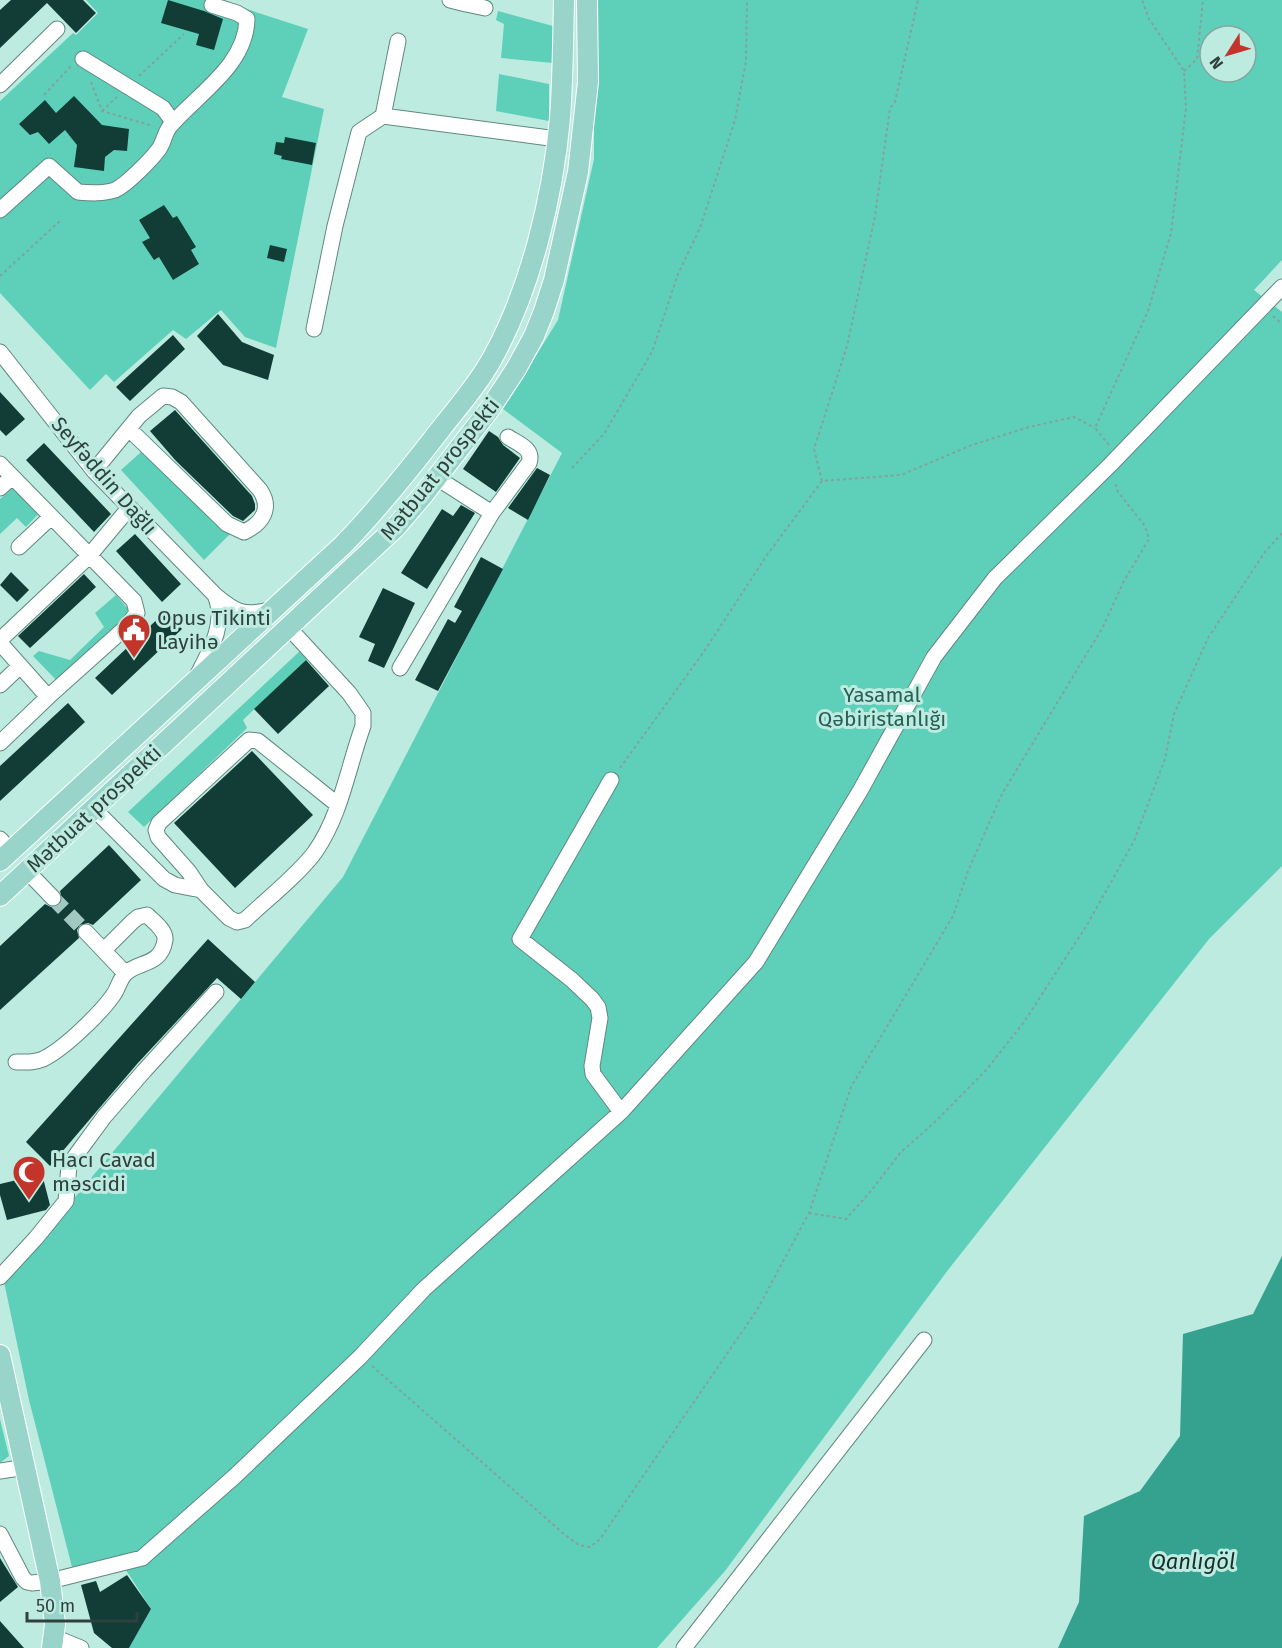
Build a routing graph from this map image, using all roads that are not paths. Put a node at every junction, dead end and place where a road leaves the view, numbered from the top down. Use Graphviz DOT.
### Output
graph roads {
  1 [pos="450,0"];
  2 [pos="564,0"];
  3 [pos="588,0"];
  4 [pos="467,2"];
  5 [pos="212,5"];
  6 [pos="484,8"];
  7 [pos="57,29"];
  8 [pos="398,41"];
  9 [pos="83,59"];
  10 [pos="0,85"];
  11 [pos="382,116"];
  12 [pos="170,126"];
  13 [pos="557,139"];
  14 [pos="0,210"];
  15 [pos="1282,287"];
  16 [pos="314,329"];
  17 [pos="0,352"];
  18 [pos="129,429"];
  19 [pos="508,437"];
  20 [pos="0,464"];
  21 [pos="94,471"];
  22 [pos="12,477"];
  23 [pos="437,478"];
  24 [pos="0,488"];
  25 [pos="129,508"];
  26 [pos="492,513"];
  27 [pos="51,517"];
  28 [pos="19,548"];
  29 [pos="89,556"];
  30 [pos="215,595"];
  31 [pos="273,609"];
  32 [pos="289,628"];
  33 [pos="0,642"];
  34 [pos="20,666"];
  35 [pos="400,668"];
  36 [pos="193,683"];
  37 [pos="0,686"];
  38 [pos="48,697"];
  39 [pos="0,743"];
  40 [pos="611,780"];
  41 [pos="338,805"];
  42 [pos="94,809"];
  43 [pos="4,850"];
  44 [pos="27,871"];
  45 [pos="201,890"];
  46 [pos="0,896"];
  47 [pos="52,898"];
  48 [pos="86,932"];
  49 [pos="104,951"];
  50 [pos="125,973"];
  51 [pos="216,992"];
  52 [pos="16,1062"];
  53 [pos="621,1112"];
  54 [pos="0,1277"];
  55 [pos="924,1340"];
  56 [pos="0,1355"];
  57 [pos="26,1467"];
  58 [pos="0,1471"];
  59 [pos="0,1534"];
  60 [pos="50,1581"];
  61 [pos="53,1642"];
  62 [pos="81,1648"];
  63 [pos="684,1648"];
  1 -- 4 [label="street"];
  2 -- 13 [label="main road, Mətbuat prospekti"];
  3 -- 23 [label="main road, Mətbuat prospekti"];
  4 -- 6 [label="street"];
  5 -- 12 [label="street"];
  7 -- 10 [label="street"];
  8 -- 11 [label="street"];
  9 -- 12 [label="street"];
  11 -- 13 [label="street"];
  11 -- 16 [label="street"];
  12 -- 14 [label="street"];
  13 -- 31 [label="main road, Mətbuat prospekti"];
  15 -- 53 [label="street"];
  17 -- 21 [label="street, Seyfəddin Dağlı"];
  18 -- 18 [label="street"];
  18 -- 21 [label="street"];
  19 -- 26 [label="street"];
  20 -- 22 [label="street"];
  21 -- 25 [label="street, Seyfəddin Dağlı"];
  22 -- 24 [label="street"];
  22 -- 27 [label="street"];
  23 -- 26 [label="street"];
  23 -- 32 [label="main road, Mətbuat prospekti"];
  25 -- 29 [label="street"];
  25 -- 30 [label="street, Seyfəddin Dağlı"];
  26 -- 35 [label="street"];
  27 -- 28 [label="street"];
  27 -- 29 [label="street"];
  29 -- 33 [label="street"];
  29 -- 38 [label="street"];
  30 -- 31 [label="street, Seyfəddin Dağlı"];
  30 -- 36 [label="street"];
  31 -- 36 [label="main road, Mətbuat prospekti"];
  32 -- 41 [label="street"];
  32 -- 42 [label="main road, Mətbuat prospekti"];
  33 -- 34 [label="street"];
  34 -- 37 [label="street"];
  34 -- 38 [label="street"];
  36 -- 43 [label="main road, Mətbuat prospekti"];
  38 -- 39 [label="street"];
  40 -- 53 [label="street"];
  41 -- 45 [label="street"];
  41 -- 45 [label="street"];
  42 -- 44 [label="main road, Mətbuat prospekti"];
  42 -- 45 [label="street"];
  44 -- 46 [label="main road, Mətbuat prospekti"];
  44 -- 47 [label="street"];
  48 -- 49 [label="street"];
  49 -- 50 [label="street"];
  49 -- 50 [label="street"];
  50 -- 52 [label="street"];
  51 -- 54 [label="street"];
  53 -- 60 [label="street"];
  55 -- 63 [label="street"];
  56 -- 57 [label="main road"];
  57 -- 58 [label="street"];
  57 -- 60 [label="main road"];
  59 -- 60 [label="street"];
  60 -- 61 [label="main road"];
  61 -- 62 [label="street"];
}
